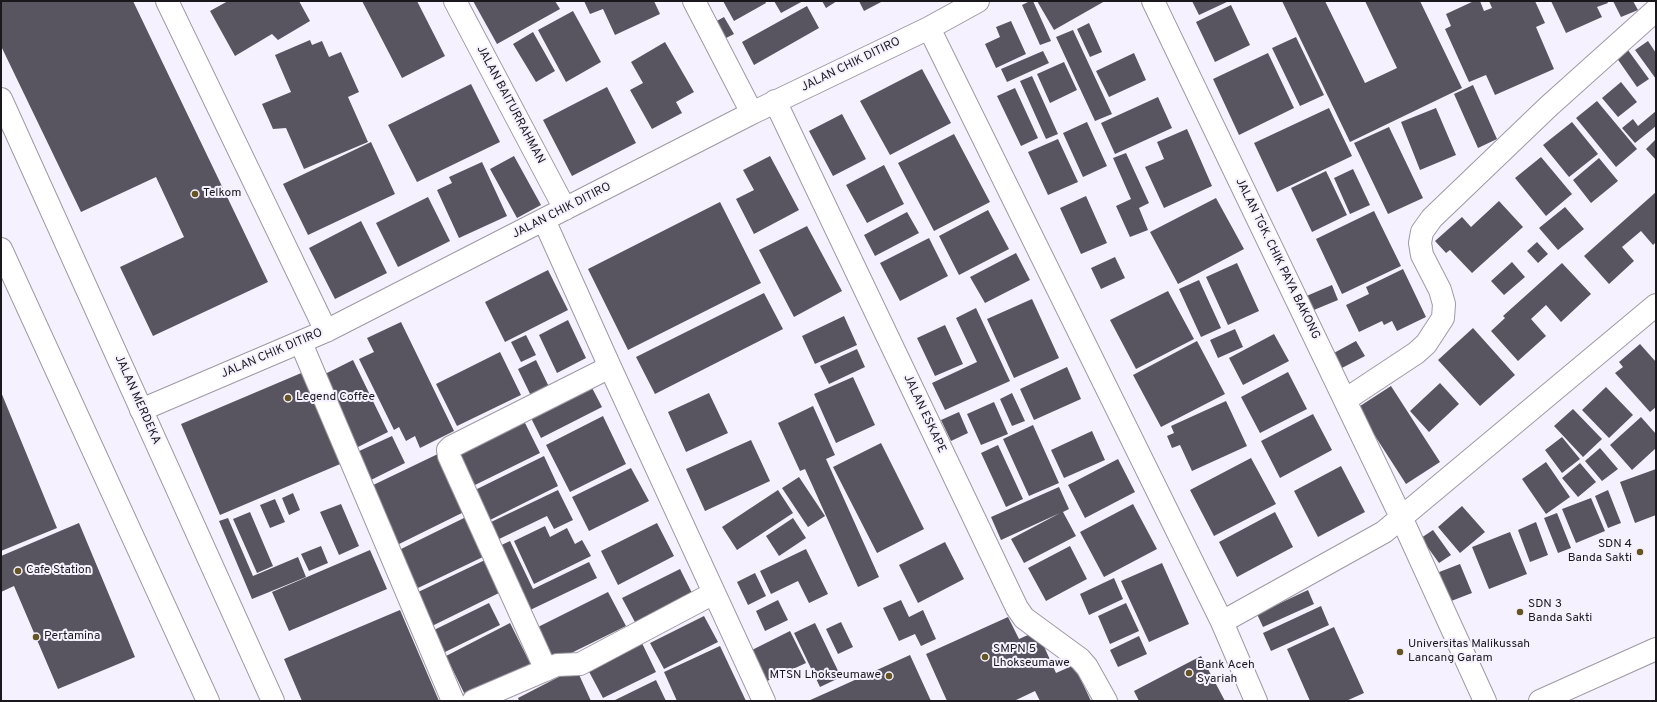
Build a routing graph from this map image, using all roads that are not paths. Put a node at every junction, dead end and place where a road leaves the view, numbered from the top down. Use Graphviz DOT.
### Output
graph roads {
  1 [pos="167,1"];
  2 [pos="456,1"];
  3 [pos="694,1"];
  4 [pos="1153,1"];
  5 [pos="968,3"];
  6 [pos="1656,10"];
  7 [pos="929,28"];
  8 [pos="1,99"];
  9 [pos="775,101"];
  10 [pos="752,113"];
  11 [pos="565,210"];
  12 [pos="544,220"];
  13 [pos="1,249"];
  14 [pos="7,278"];
  15 [pos="1656,305"];
  16 [pos="326,332"];
  17 [pos="301,343"];
  18 [pos="610,367"];
  19 [pos="1345,400"];
  20 [pos="141,410"];
  21 [pos="1401,517"];
  22 [pos="714,593"];
  23 [pos="1222,622"];
  24 [pos="1656,648"];
  25 [pos="546,670"];
  26 [pos="208,701"];
  27 [pos="273,701"];
  28 [pos="453,701"];
  29 [pos="473,701"];
  30 [pos="764,701"];
  31 [pos="1106,701"];
  32 [pos="1256,701"];
  33 [pos="1485,701"];
  34 [pos="1540,701"];
  1 -- 16 [label="street"];
  2 -- 11 [label="street, JALAN BAITURRAHMAN"];
  3 -- 10 [label="street"];
  4 -- 19 [label="street, JALAN TGK. CHIK PAYA BAKONG"];
  5 -- 7 [label="street, JALAN CHIK DITIRO"];
  6 -- 19 [label="street"];
  7 -- 9 [label="street, JALAN CHIK DITIRO"];
  7 -- 23 [label="street"];
  8 -- 20 [label="street, JALAN MERDEKA"];
  9 -- 10 [label="street, JALAN CHIK DITIRO"];
  9 -- 31 [label="street, JALAN ESKAPE"];
  10 -- 11 [label="street, JALAN CHIK DITIRO"];
  11 -- 12 [label="street, JALAN CHIK DITIRO"];
  12 -- 16 [label="street, JALAN CHIK DITIRO"];
  12 -- 18 [label="street"];
  13 -- 14 [label="street"];
  14 -- 26 [label="street"];
  15 -- 21 [label="street"];
  16 -- 17 [label="street, JALAN CHIK DITIRO"];
  17 -- 20 [label="street, JALAN CHIK DITIRO"];
  17 -- 28 [label="street"];
  18 -- 22 [label="street"];
  18 -- 25 [label="street"];
  19 -- 21 [label="street, JALAN TGK. CHIK PAYA BAKONG"];
  20 -- 27 [label="street, JALAN MERDEKA"];
  21 -- 23 [label="street"];
  21 -- 33 [label="street, JALAN TGK. CHIK PAYA BAKONG"];
  22 -- 25 [label="street"];
  22 -- 30 [label="street"];
  23 -- 32 [label="street"];
  24 -- 34 [label="street"];
  25 -- 29 [label="street"];
}
